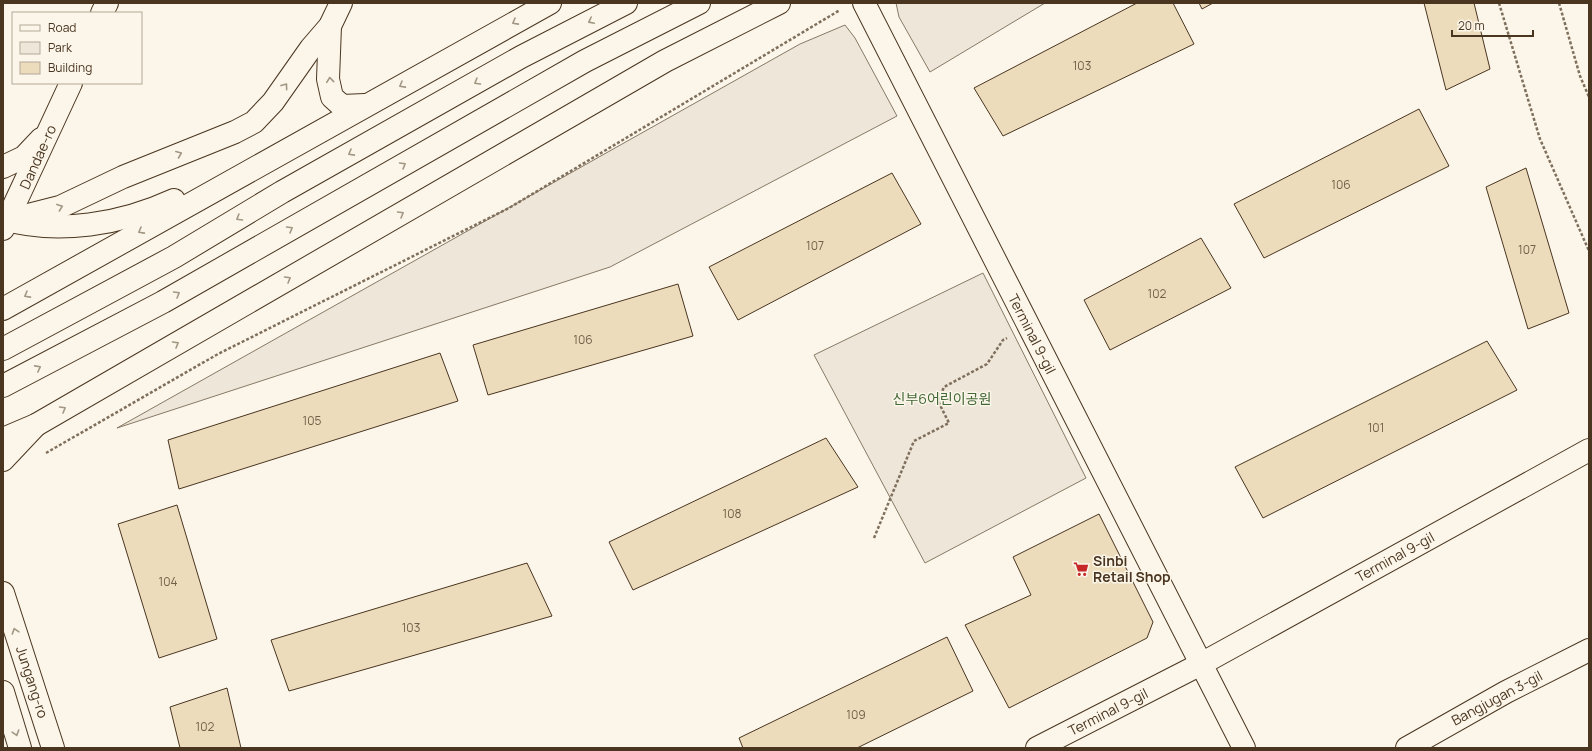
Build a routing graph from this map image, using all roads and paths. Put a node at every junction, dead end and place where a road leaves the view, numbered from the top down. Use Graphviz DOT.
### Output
graph roads {
  1 [pos="107,3"];
  2 [pos="341,3"];
  3 [pos="550,3"];
  4 [pos="626,3"];
  5 [pos="699,3"];
  6 [pos="779,3"];
  7 [pos="1499,3"];
  8 [pos="1559,3"];
  9 [pos="855,5"];
  10 [pos="102,12"];
  11 [pos="330,26"];
  12 [pos="71,84"];
  13 [pos="1589,96"];
  14 [pos="365,105"];
  15 [pos="50,129"];
  16 [pos="309,136"];
  17 [pos="3,167"];
  18 [pos="5,223"];
  19 [pos="1589,251"];
  20 [pos="3,309"];
  21 [pos="1030,328"];
  22 [pos="3,349"];
  23 [pos="3,386"];
  24 [pos="36,425"];
  25 [pos="3,438"];
  26 [pos="1589,450"];
  27 [pos="40,457"];
  28 [pos="3,460"];
  29 [pos="874,538"];
  30 [pos="3,593"];
  31 [pos="1589,650"];
  32 [pos="1201,664"];
  33 [pos="3,692"];
  34 [pos="20,748"];
  35 [pos="53,748"];
  36 [pos="1037,748"];
  37 [pos="1244,748"];
  38 [pos="1407,748"];
  1 -- 10 [label="main road"];
  2 -- 11 [label="main road"];
  3 -- 14 [label="main road, one-way"];
  4 -- 22 [label="main road, one-way"];
  23 -- 5 [label="main road, one-way"];
  24 -- 6 [label="main road, one-way"];
  7 -- 19 [label="path"];
  8 -- 13 [label="path"];
  9 -- 21 [label="main road, Terminal 9-gil"];
  9 -- 27 [label="path"];
  14 -- 11 [label="main road, one-way"];
  18 -- 11 [label="main road, one-way"];
  12 -- 15 [label="main road, Dandae-ro"];
  14 -- 16 [label="main road"];
  15 -- 17 [label="main road"];
  15 -- 18 [label="main road, Dandae-ro"];
  16 -- 18 [label="main road"];
  16 -- 20 [label="main road, one-way"];
  21 -- 29 [label="path"];
  21 -- 32 [label="main road, Terminal 9-gil"];
  24 -- 25 [label="main road"];
  24 -- 28 [label="main road"];
  26 -- 32 [label="main road, Terminal 9-gil"];
  35 -- 30 [label="main road, Jungang-ro, one-way"];
  31 -- 38 [label="main road, Bangjugan 3-gil"];
  32 -- 36 [label="main road, Terminal 9-gil"];
  32 -- 37 [label="main road"];
  33 -- 34 [label="main road, one-way"];
}
